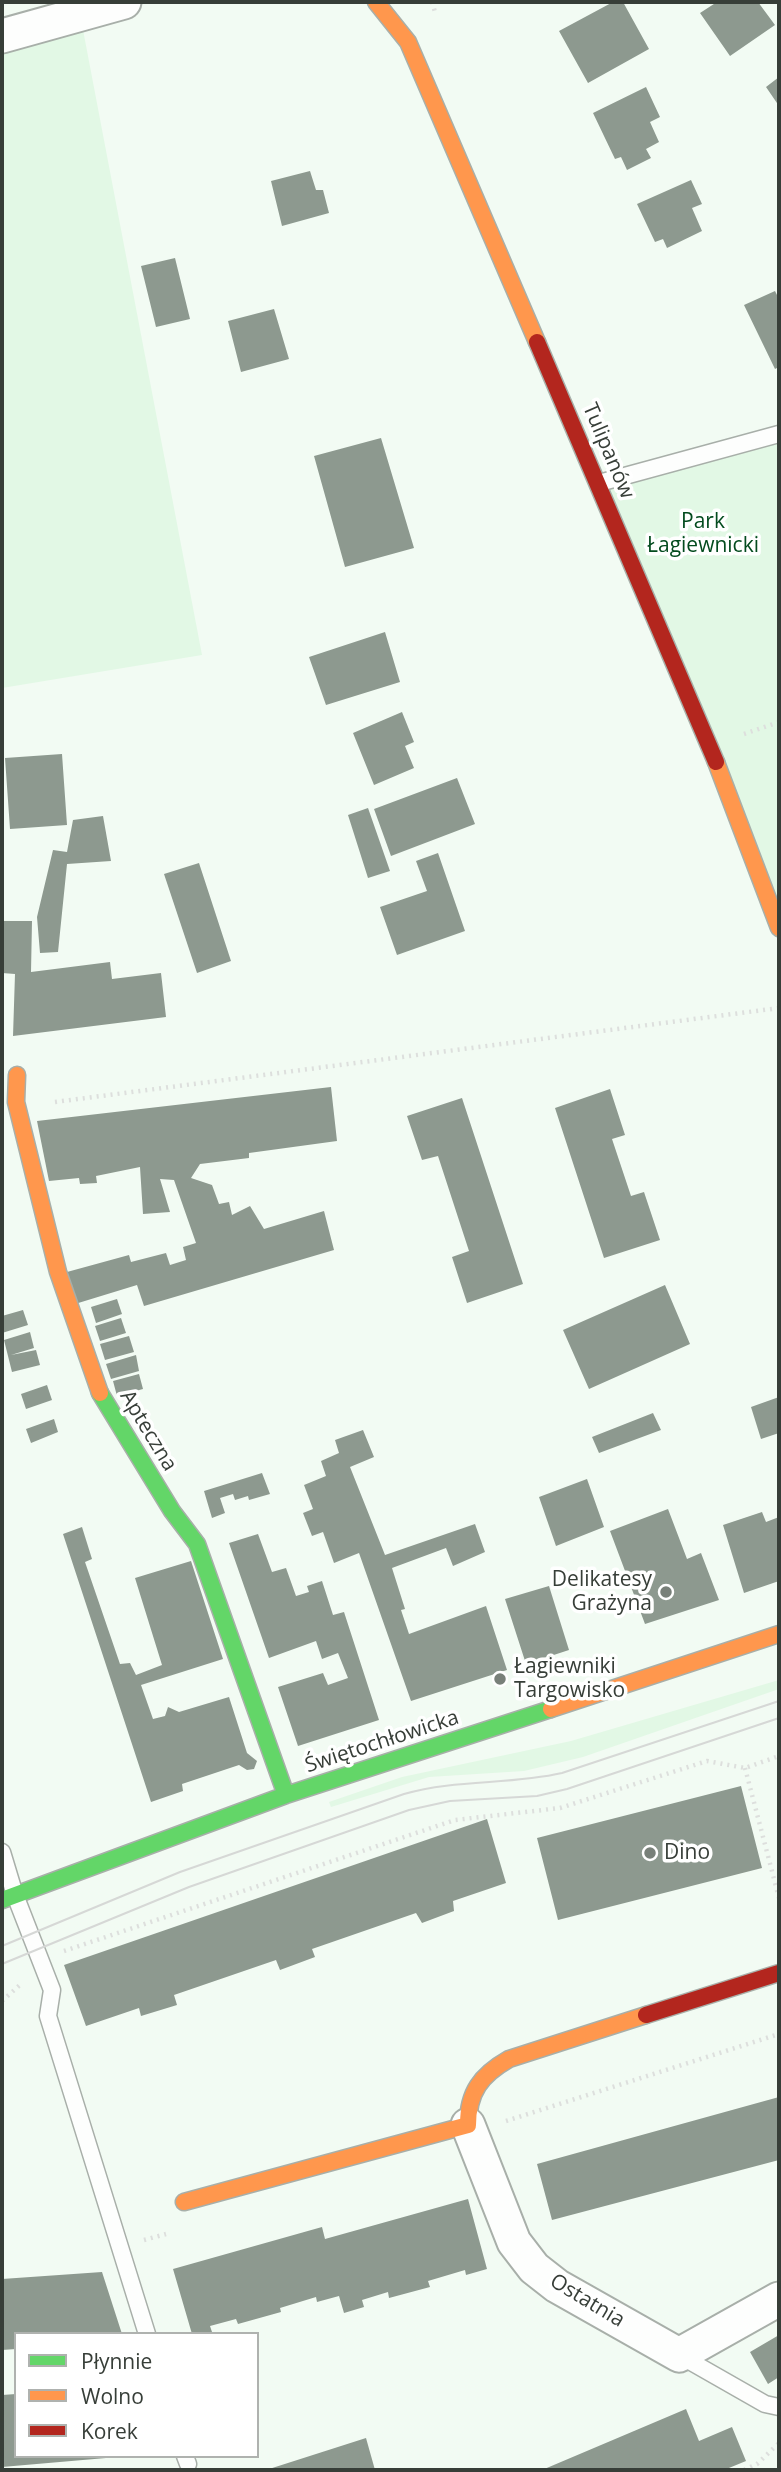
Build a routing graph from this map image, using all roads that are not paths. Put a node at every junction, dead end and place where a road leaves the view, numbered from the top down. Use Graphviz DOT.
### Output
graph roads {
  1 [pos="124,2"];
  2 [pos="376,2"];
  3 [pos="2,36"];
  4 [pos="779,434"];
  5 [pos="599,483"];
  6 [pos="779,929"];
  7 [pos="17,1074"];
  8 [pos="779,1634"];
  9 [pos="286,1795"];
  10 [pos="2,1852"];
  11 [pos="8,1897"];
  12 [pos="779,1973"];
  13 [pos="468,2125"];
  14 [pos="184,2202"];
  15 [pos="779,2299"];
  16 [pos="146,2332"];
  17 [pos="679,2355"];
  18 [pos="779,2407"];
  1 -- 3 [label="street"];
  2 -- 5 [label="street, Tulipanów"];
  4 -- 5 [label="lane"];
  5 -- 6 [label="street, Tulipanów"];
  7 -- 9 [label="street, Apteczna"];
  8 -- 9 [label="street, Świętochłowicka"];
  9 -- 11 [label="street, Świętochłowicka"];
  10 -- 11 [label="lane"];
  11 -- 16 [label="lane"];
  12 -- 13 [label="street, Ostatnia"];
  13 -- 14 [label="street"];
  13 -- 17 [label="street, Ostatnia"];
  15 -- 17 [label="street"];
  17 -- 18 [label="lane"];
}
